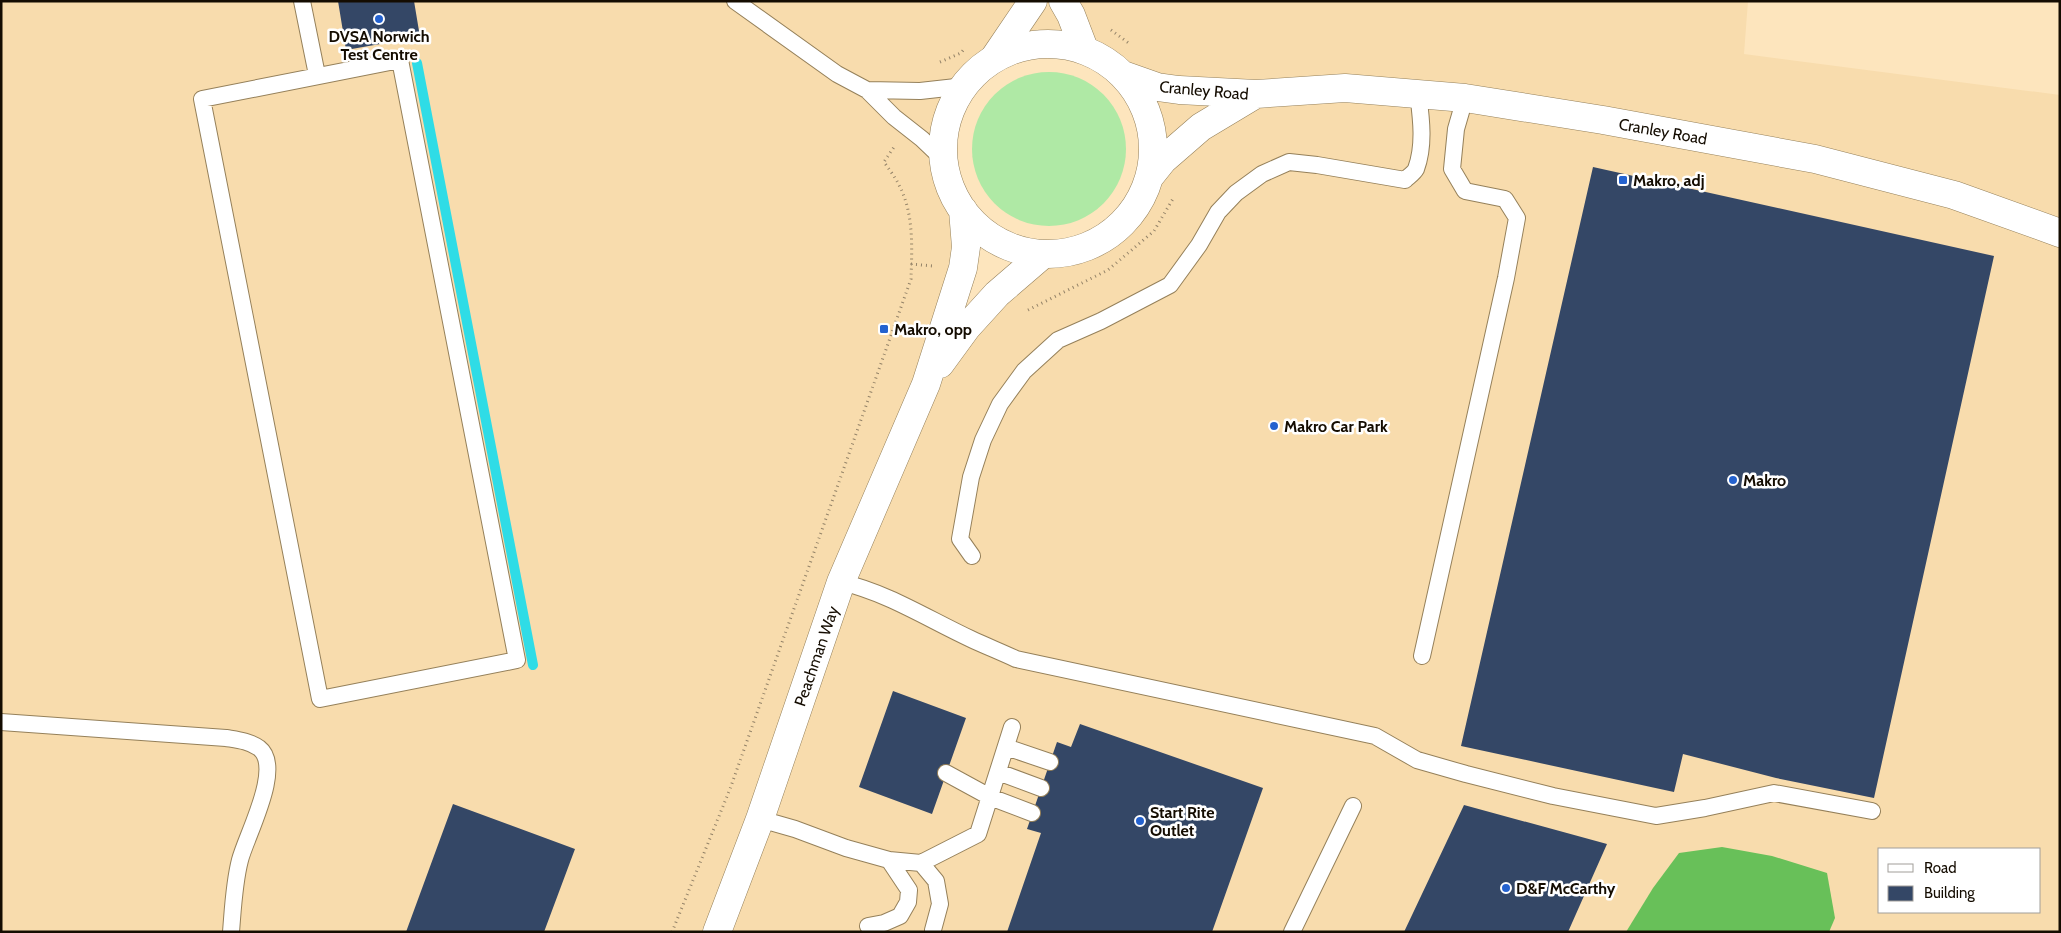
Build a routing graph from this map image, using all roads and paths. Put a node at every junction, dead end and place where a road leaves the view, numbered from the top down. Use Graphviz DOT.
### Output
graph roads {
  1 [pos="302,1"];
  2 [pos="735,1"];
  3 [pos="1033,1"];
  4 [pos="1063,1"];
  5 [pos="967,45"];
  6 [pos="1084,49"];
  7 [pos="995,57"];
  8 [pos="317,75"];
  9 [pos="1123,75"];
  10 [pos="965,86"];
  11 [pos="867,90"];
  12 [pos="920,91"];
  13 [pos="1418,93"];
  14 [pos="1256,94"];
  15 [pos="1465,98"];
  16 [pos="907,128"];
  17 [pos="944,160"];
  18 [pos="1151,175"];
  19 [pos="1180,189"];
  20 [pos="963,210"];
  21 [pos="2060,233"];
  22 [pos="1040,257"];
  23 [pos="911,264"];
  24 [pos="963,268"];
  25 [pos="998,294"];
  26 [pos="926,384"];
  27 [pos="972,556"];
  28 [pos="841,582"];
  29 [pos="1422,656"];
  30 [pos="1,722"];
  31 [pos="1012,727"];
  32 [pos="1006,747"];
  33 [pos="1050,762"];
  34 [pos="946,772"];
  35 [pos="998,772"];
  36 [pos="1041,788"];
  37 [pos="990,797"];
  38 [pos="1352,806"];
  39 [pos="1872,811"];
  40 [pos="1032,813"];
  41 [pos="760,819"];
  42 [pos="889,860"];
  43 [pos="921,862"];
  44 [pos="868,926"];
  45 [pos="933,930"];
  46 [pos="231,932"];
  47 [pos="672,932"];
  48 [pos="717,932"];
  49 [pos="1292,932"];
  1 -- 8 [label="lane"];
  2 -- 11 [label="lane"];
  3 -- 7 [label="street"];
  4 -- 6 [label="street"];
  5 -- 12 [label="path"];
  6 -- 7 [label="street, Peachman Way"];
  6 -- 9 [label="street, Peachman Way"];
  7 -- 10 [label="street, Peachman Way"];
  8 -- 8 [label="lane"];
  9 -- 14 [label="street, Cranley Road"];
  9 -- 18 [label="street, Peachman Way"];
  10 -- 12 [label="lane"];
  10 -- 17 [label="street, Peachman Way"];
  11 -- 12 [label="lane"];
  11 -- 16 [label="lane"];
  13 -- 14 [label="street, Cranley Road"];
  13 -- 15 [label="street, Cranley Road"];
  13 -- 27 [label="lane"];
  14 -- 18 [label="street, Cranley Road"];
  15 -- 21 [label="street, Cranley Road"];
  15 -- 29 [label="lane"];
  16 -- 17 [label="lane"];
  16 -- 23 [label="path"];
  17 -- 20 [label="street, Peachman Way"];
  18 -- 22 [label="street, Peachman Way"];
  19 -- 25 [label="path"];
  20 -- 22 [label="street, Peachman Way"];
  20 -- 24 [label="street, Peachman Way"];
  22 -- 25 [label="street, Peachman Way"];
  23 -- 24 [label="path"];
  23 -- 47 [label="path"];
  24 -- 26 [label="street, Peachman Way"];
  25 -- 26 [label="street, Peachman Way"];
  26 -- 28 [label="street, Peachman Way"];
  28 -- 39 [label="lane"];
  28 -- 41 [label="street, Peachman Way"];
  30 -- 46 [label="lane"];
  31 -- 32 [label="lane"];
  32 -- 33 [label="lane"];
  32 -- 35 [label="lane"];
  34 -- 37 [label="lane"];
  35 -- 36 [label="lane"];
  35 -- 37 [label="lane"];
  37 -- 40 [label="lane"];
  37 -- 43 [label="lane"];
  38 -- 49 [label="lane"];
  41 -- 42 [label="lane"];
  41 -- 48 [label="street, Peachman Way"];
  42 -- 43 [label="lane"];
  42 -- 44 [label="lane"];
  43 -- 45 [label="lane"];
}
